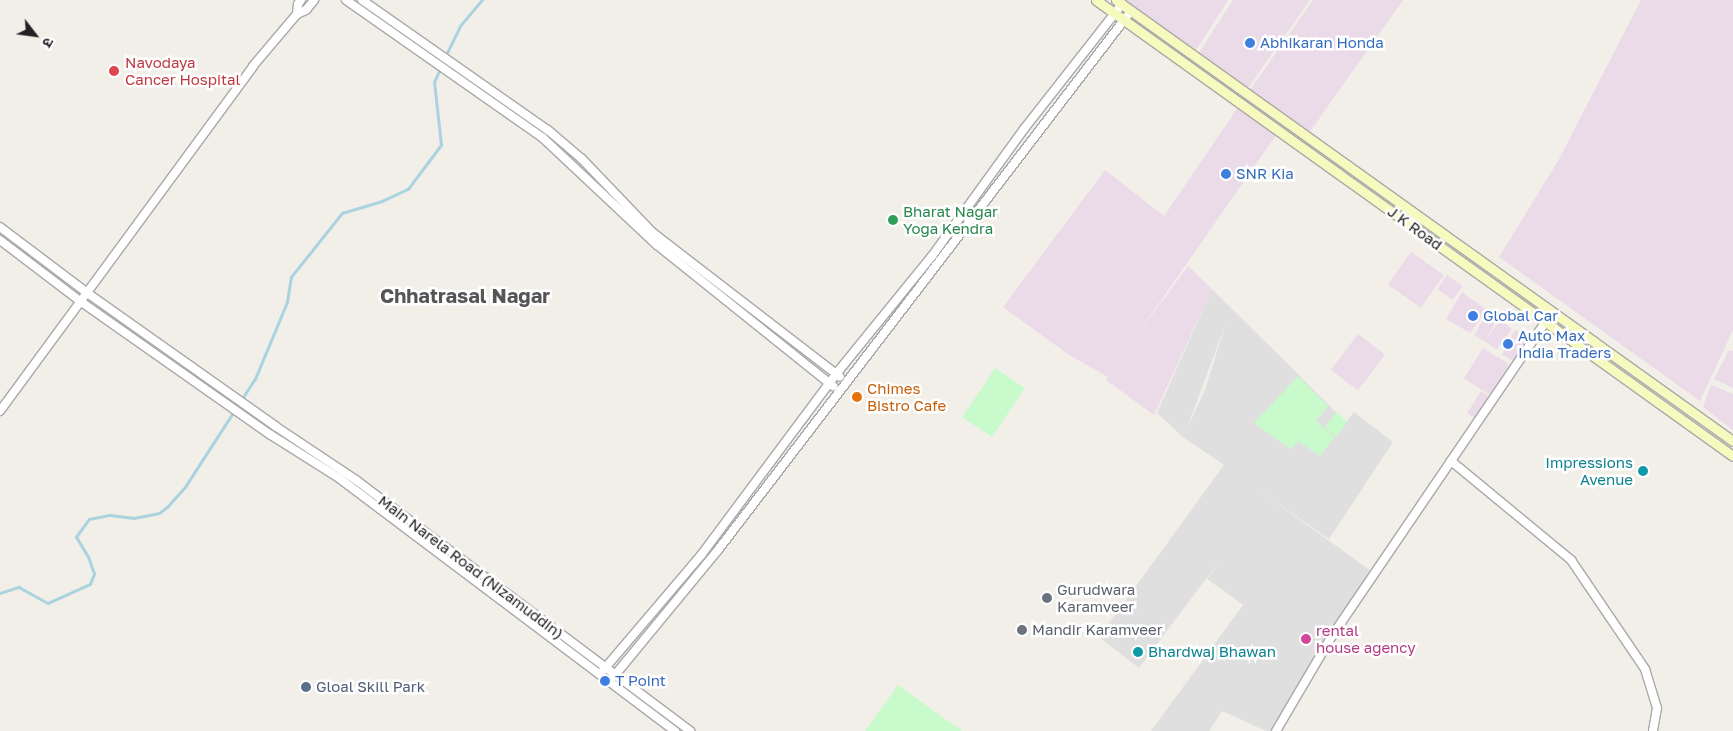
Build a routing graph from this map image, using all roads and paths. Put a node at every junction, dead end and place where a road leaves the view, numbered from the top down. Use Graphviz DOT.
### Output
graph roads {
  1 [pos="301,0"];
  2 [pos="314,0"];
  3 [pos="346,0"];
  4 [pos="362,0"];
  5 [pos="1096,0"];
  6 [pos="1119,2"];
  7 [pos="1131,11"];
  8 [pos="1115,13"];
  9 [pos="297,14"];
  10 [pos="1124,20"];
  11 [pos="1278,116"];
  12 [pos="1272,126"];
  13 [pos="0,227"];
  14 [pos="0,240"];
  15 [pos="86,292"];
  16 [pos="80,301"];
  17 [pos="1552,312"];
  18 [pos="1545,321"];
  19 [pos="836,374"];
  20 [pos="846,381"];
  21 [pos="829,384"];
  22 [pos="838,390"];
  23 [pos="0,411"];
  24 [pos="1733,441"];
  25 [pos="1733,456"];
  26 [pos="1451,460"];
  27 [pos="607,668"];
  28 [pos="600,674"];
  29 [pos="613,678"];
  30 [pos="675,731"];
  31 [pos="690,731"];
  32 [pos="1276,731"];
  33 [pos="1652,731"];
  1 -- 9 [label="street"];
  2 -- 9 [label="street"];
  3 -- 21 [label="street"];
  4 -- 19 [label="street"];
  5 -- 8 [label="main road, J K Road"];
  6 -- 7 [label="main road, J K Road"];
  6 -- 8 [label="street"];
  7 -- 10 [label="street"];
  7 -- 11 [label="main road, J K Road"];
  8 -- 10 [label="main road, J K Road"];
  8 -- 19 [label="street"];
  9 -- 15 [label="street"];
  10 -- 12 [label="main road, J K Road"];
  10 -- 20 [label="street"];
  11 -- 12 [label="main road"];
  11 -- 17 [label="main road, J K Road"];
  12 -- 18 [label="main road, J K Road"];
  13 -- 15 [label="street, Main Narela Road (Nizamuddin)"];
  14 -- 16 [label="street, Main Narela Road (Nizamuddin)"];
  15 -- 16 [label="street"];
  15 -- 27 [label="street, Main Narela Road (Nizamuddin)"];
  16 -- 23 [label="street"];
  16 -- 28 [label="street, Main Narela Road (Nizamuddin)"];
  17 -- 18 [label="street"];
  17 -- 24 [label="main road, J K Road"];
  18 -- 25 [label="main road, J K Road"];
  18 -- 26 [label="street"];
  19 -- 20 [label="street"];
  19 -- 21 [label="street"];
  20 -- 22 [label="street"];
  21 -- 22 [label="street"];
  21 -- 27 [label="street"];
  22 -- 29 [label="street"];
  26 -- 32 [label="street"];
  26 -- 33 [label="street"];
  27 -- 28 [label="street"];
  27 -- 29 [label="street, Main Narela Road (Nizamuddin)"];
  28 -- 29 [label="street, Main Narela Road (Nizamuddin)"];
  29 -- 30 [label="street, Main Narela Road (Nizamuddin)"];
  29 -- 31 [label="street, Main Narela Road (Nizamuddin)"];
}
